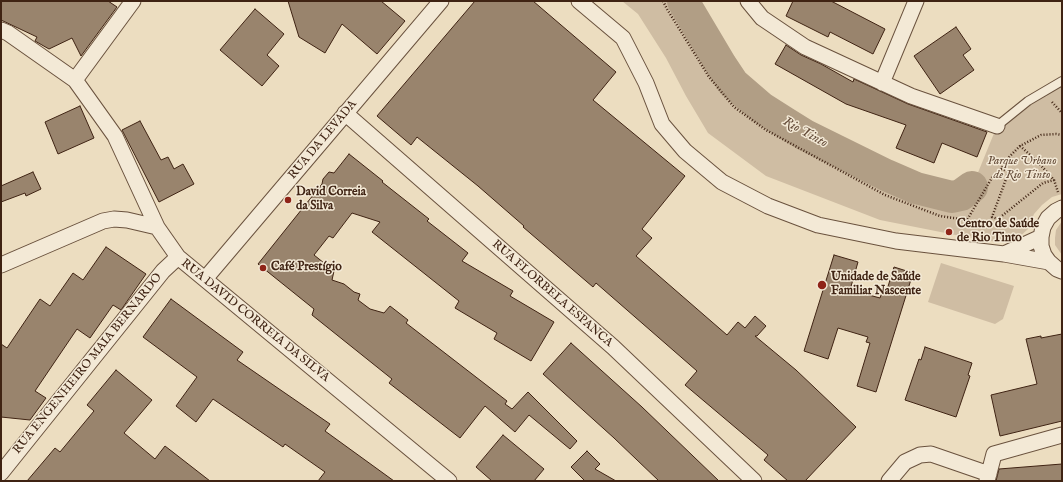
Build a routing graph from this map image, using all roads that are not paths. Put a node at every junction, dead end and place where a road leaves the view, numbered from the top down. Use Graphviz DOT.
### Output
graph roads {
  1 [pos="133,1"];
  2 [pos="441,1"];
  3 [pos="579,1"];
  4 [pos="748,1"];
  5 [pos="916,1"];
  6 [pos="1,30"];
  7 [pos="75,80"];
  8 [pos="1062,81"];
  9 [pos="882,83"];
  10 [pos="345,113"];
  11 [pos="997,126"];
  12 [pos="1060,201"];
  13 [pos="157,227"];
  14 [pos="1040,237"];
  15 [pos="1004,254"];
  16 [pos="178,257"];
  17 [pos="1049,262"];
  18 [pos="1,265"];
  19 [pos="1062,271"];
  20 [pos="205,279"];
  21 [pos="1062,435"];
  22 [pos="1,473"];
  23 [pos="988,478"];
  24 [pos="449,481"];
  25 [pos="754,481"];
  26 [pos="890,481"];
  1 -- 7 [label="street"];
  2 -- 10 [label="street, RUA DA LEVADA"];
  3 -- 15 [label="street"];
  4 -- 9 [label="street"];
  5 -- 9 [label="street"];
  6 -- 7 [label="street, RUA DAVID CORREIA DA SILVA"];
  7 -- 13 [label="street, RUA DAVID CORREIA DA SILVA"];
  8 -- 11 [label="lane"];
  9 -- 11 [label="street"];
  10 -- 20 [label="street, RUA DA LEVADA"];
  10 -- 25 [label="street, RUA FLORBELA ESPANCA"];
  12 -- 14 [label="street"];
  13 -- 16 [label="street, RUA DAVID CORREIA DA SILVA"];
  13 -- 18 [label="street"];
  14 -- 15 [label="street"];
  14 -- 17 [label="street"];
  15 -- 17 [label="street"];
  16 -- 20 [label="street, RUA DAVID CORREIA DA SILVA"];
  16 -- 22 [label="street, RUA ENGENHEIRO MAIA BERNARDO"];
  17 -- 19 [label="street"];
  20 -- 24 [label="street, RUA DAVID CORREIA DA SILVA"];
  21 -- 23 [label="street"];
  23 -- 26 [label="street"];
}
